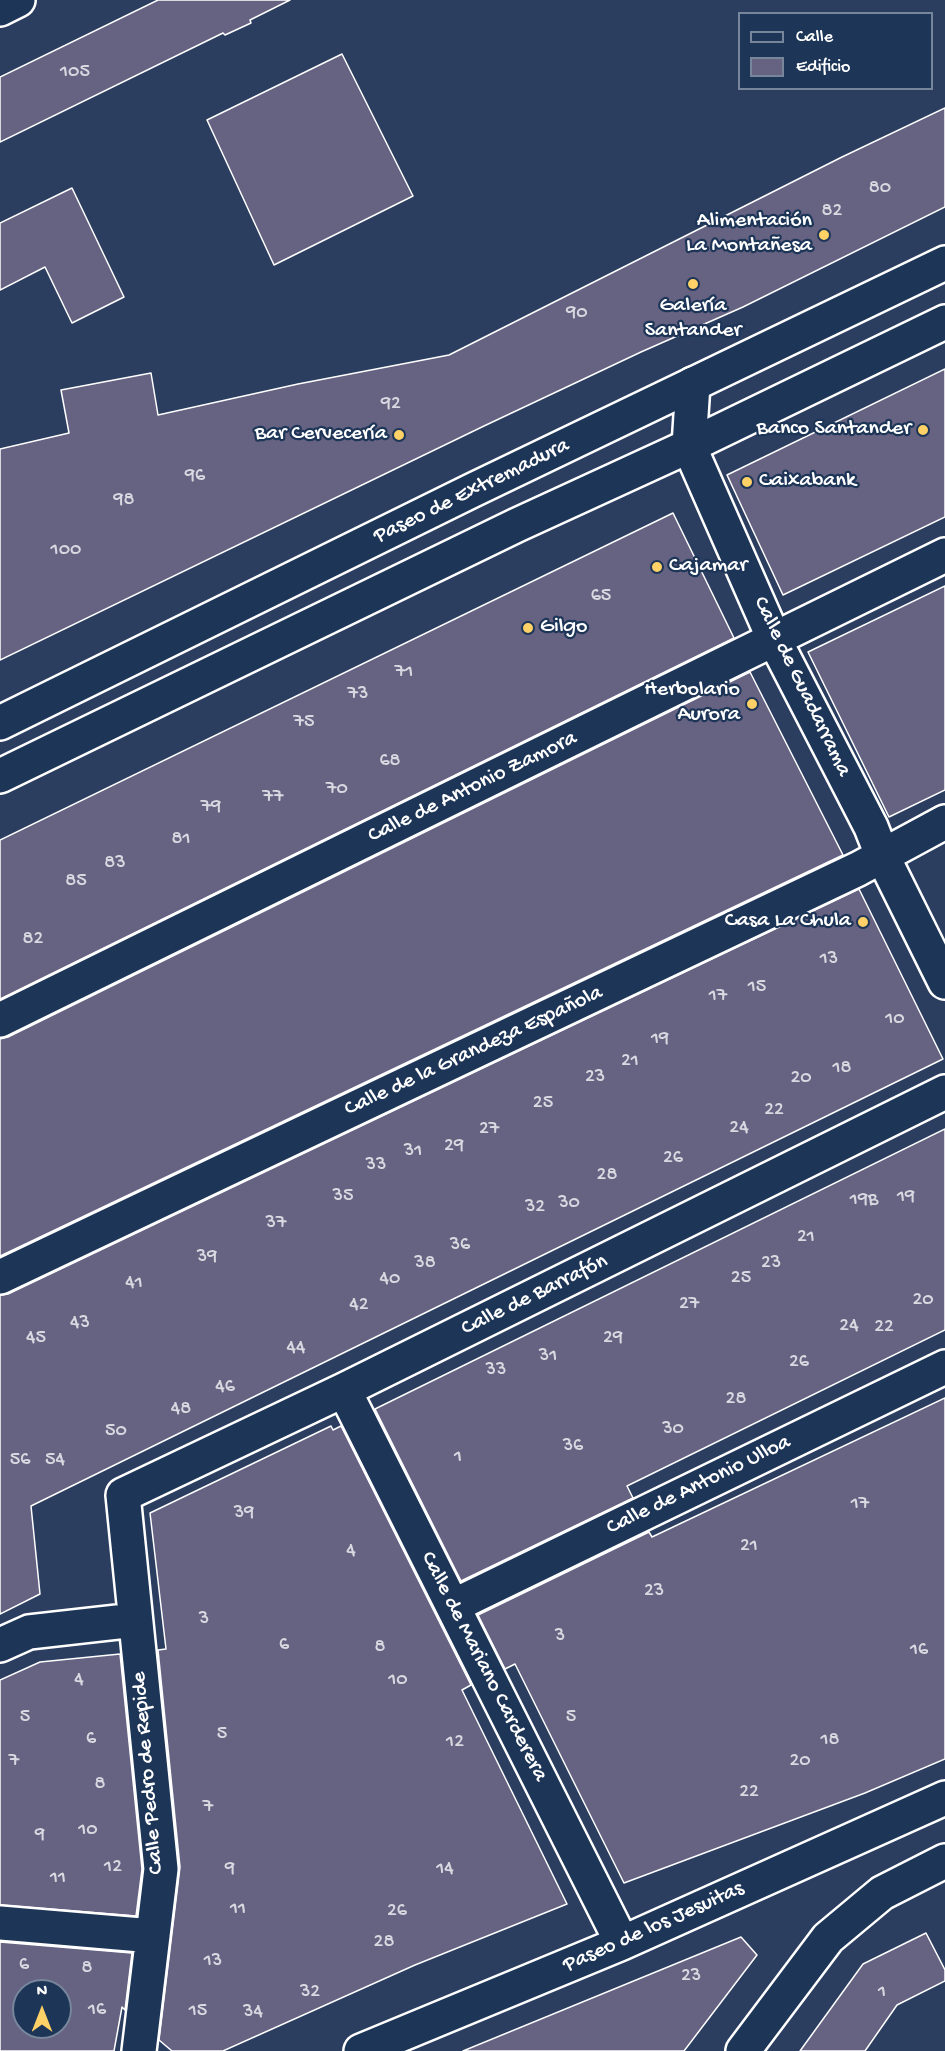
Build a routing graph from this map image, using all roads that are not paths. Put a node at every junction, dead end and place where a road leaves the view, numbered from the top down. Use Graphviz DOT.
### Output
graph roads {
  1 [pos="18,0"];
  2 [pos="0,9"];
  3 [pos="945,263"];
  4 [pos="945,322"];
  5 [pos="693,384"];
  6 [pos="689,446"];
  7 [pos="945,555"];
  8 [pos="774,639"];
  9 [pos="0,723"];
  10 [pos="0,776"];
  11 [pos="945,822"];
  12 [pos="882,855"];
  13 [pos="945,982"];
  14 [pos="0,1020"];
  15 [pos="945,1092"];
  16 [pos="0,1277"];
  17 [pos="945,1367"];
  18 [pos="344,1390"];
  19 [pos="123,1495"];
  20 [pos="453,1606"];
  21 [pos="135,1620"];
  22 [pos="0,1645"];
  23 [pos="945,1798"];
  24 [pos="945,1861"];
  25 [pos="0,1923"];
  26 [pos="153,1936"];
  27 [pos="622,1943"];
  28 [pos="139,2051"];
  29 [pos="361,2051"];
  30 [pos="743,2051"];
  1 -- 2 [label="street"];
  3 -- 5 [label="street, Paseo de Extremadura"];
  4 -- 6 [label="street"];
  5 -- 6 [label="street, Calle de Guadarrama"];
  5 -- 9 [label="street, Paseo de Extremadura"];
  6 -- 8 [label="street, Calle de Guadarrama"];
  6 -- 10 [label="street"];
  7 -- 8 [label="street, Calle de Antonio Zamora"];
  8 -- 12 [label="street, Calle de Guadarrama"];
  8 -- 14 [label="street, Calle de Antonio Zamora"];
  11 -- 12 [label="street, Calle de la Grandeza Española"];
  12 -- 13 [label="street, Calle de Guadarrama"];
  12 -- 16 [label="street, Calle de la Grandeza Española"];
  15 -- 18 [label="street, Calle de Barrafón"];
  17 -- 20 [label="street, Calle de Antonio Ulloa"];
  18 -- 19 [label="street, Calle de Barrafón"];
  18 -- 20 [label="street, Calle de Mariano Carderera"];
  19 -- 21 [label="street, Calle Pedro de Repide"];
  20 -- 27 [label="street, Calle de Mariano Carderera"];
  21 -- 22 [label="street"];
  21 -- 26 [label="street, Calle Pedro de Repide"];
  23 -- 27 [label="street, Paseo de los Jesuitas"];
  24 -- 30 [label="street"];
  25 -- 26 [label="street"];
  26 -- 28 [label="street, Calle Pedro de Repide"];
  27 -- 29 [label="street, Paseo de los Jesuitas"];
}
